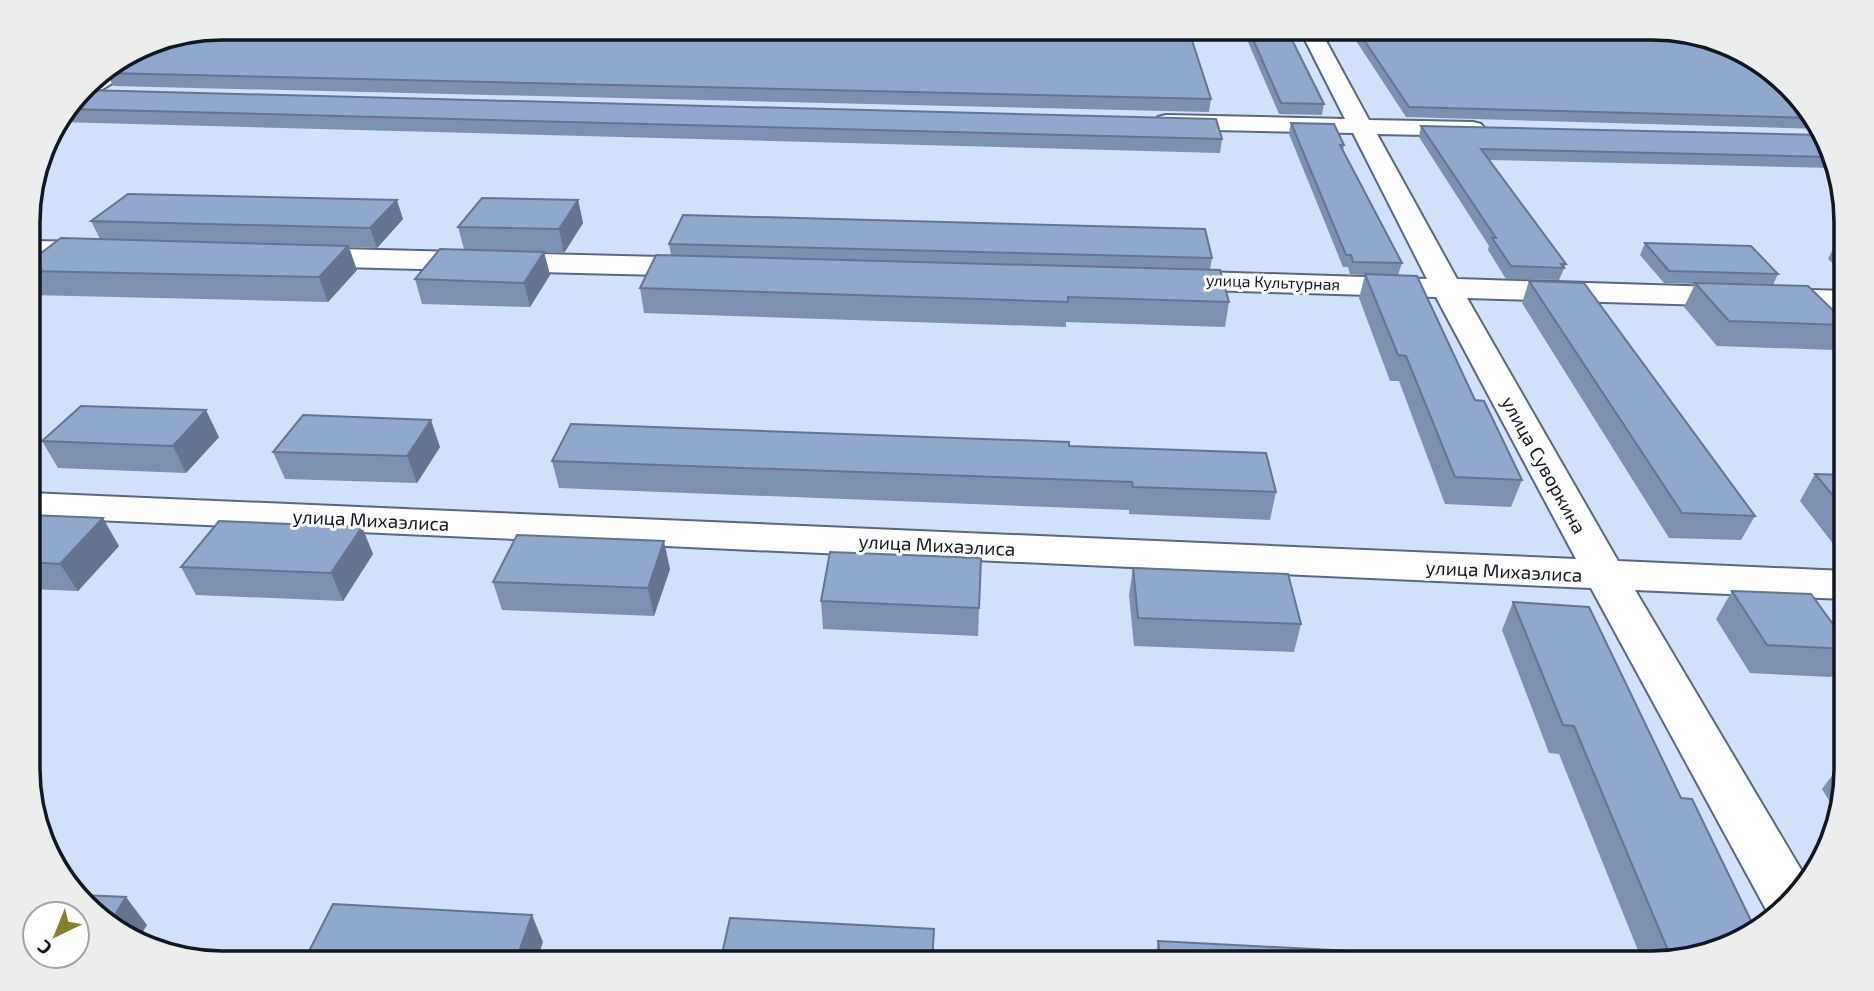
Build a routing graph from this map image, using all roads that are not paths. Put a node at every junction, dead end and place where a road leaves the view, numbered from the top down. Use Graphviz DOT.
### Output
graph roads {
  1 [pos="1316,40"];
  2 [pos="94,94"];
  3 [pos="122,95"];
  4 [pos="1140,121"];
  5 [pos="1363,127"];
  6 [pos="1502,130"];
  7 [pos="41,250"];
  8 [pos="126,252"];
  9 [pos="279,256"];
  10 [pos="724,268"];
  11 [pos="1141,279"];
  12 [pos="1446,287"];
  13 [pos="1834,300"];
  14 [pos="40,506"];
  15 [pos="1605,575"];
  16 [pos="1834,585"];
  17 [pos="1785,893"];
  1 -- 5 [label="street, улица Суворкина"];
  2 -- 3 [label="street"];
  4 -- 5 [label="street"];
  5 -- 6 [label="street"];
  5 -- 12 [label="street, улица Суворкина"];
  7 -- 8 [label="street"];
  9 -- 10 [label="street"];
  11 -- 12 [label="street, улица Культурная"];
  12 -- 13 [label="street, улица Культурная"];
  12 -- 15 [label="street, улица Суворкина"];
  14 -- 15 [label="street, улица Михаэлиса"];
  15 -- 16 [label="street, улица Михаэлиса"];
  15 -- 17 [label="street, улица Суворкина"];
}
